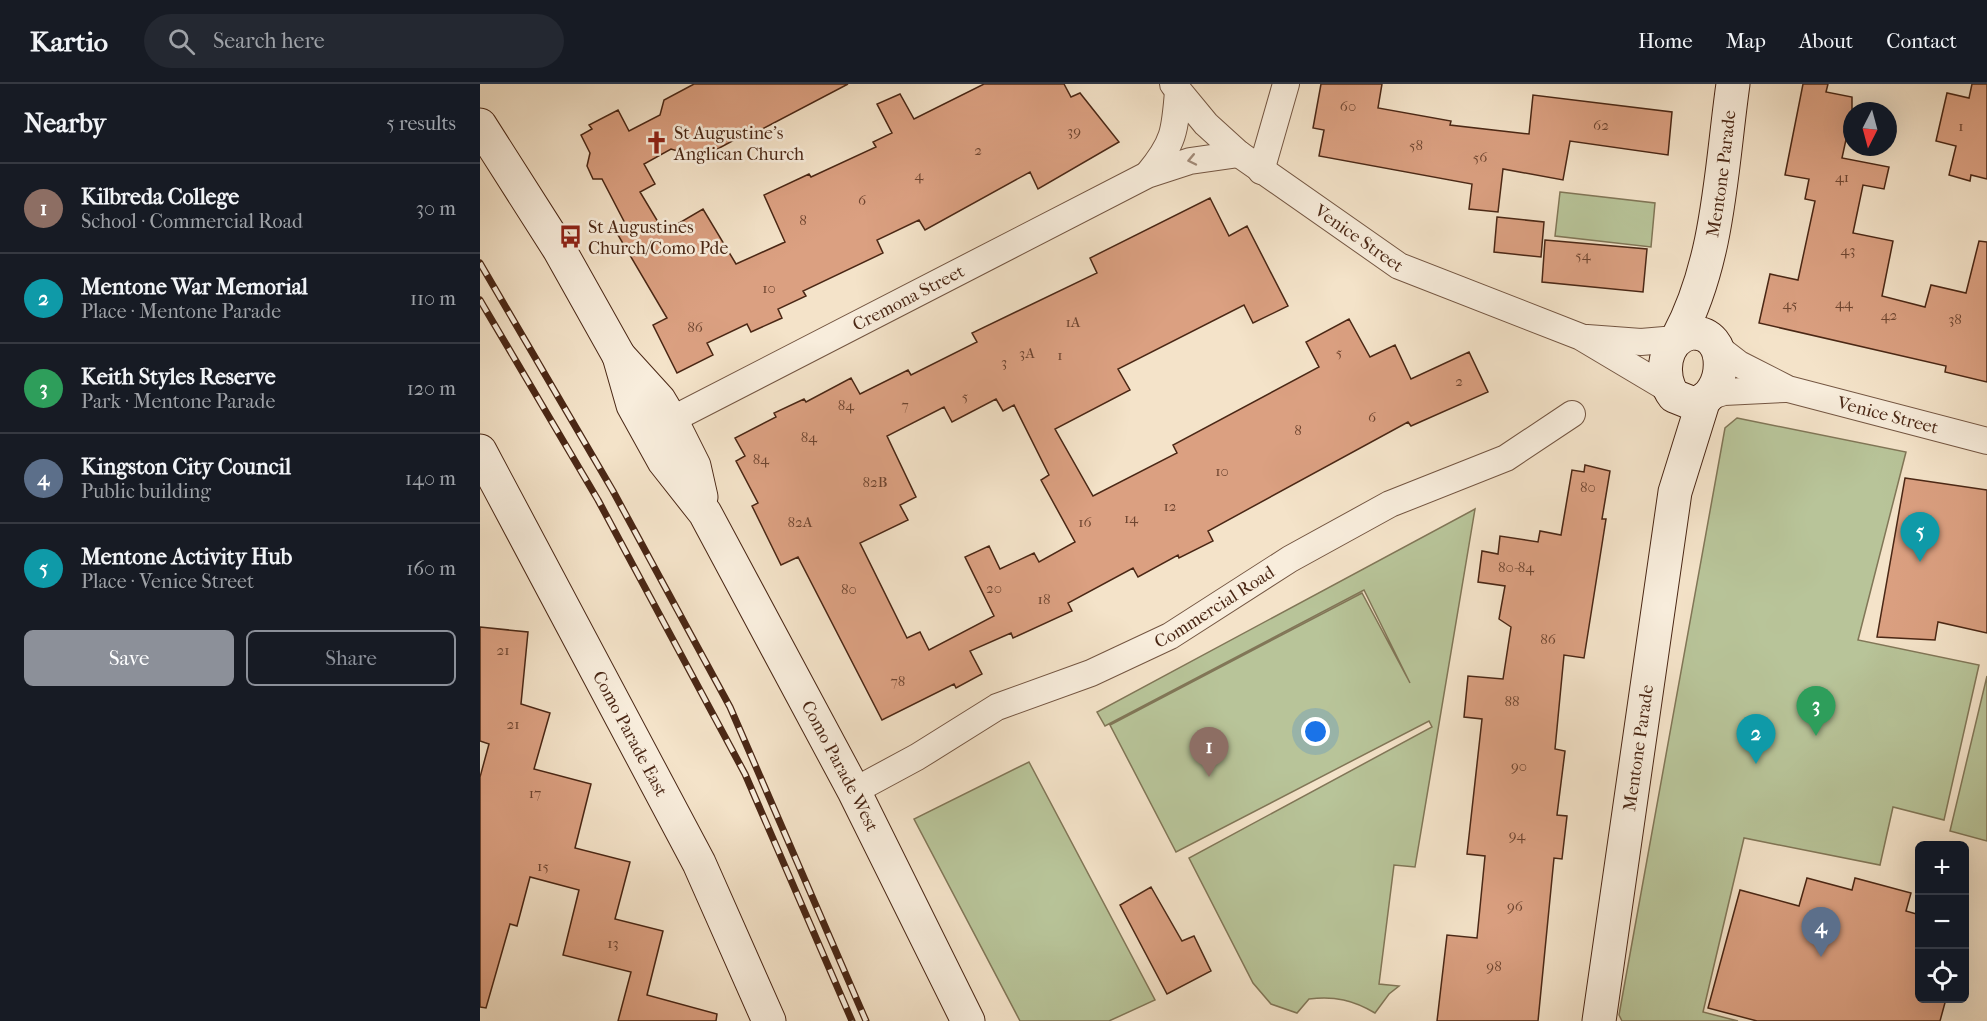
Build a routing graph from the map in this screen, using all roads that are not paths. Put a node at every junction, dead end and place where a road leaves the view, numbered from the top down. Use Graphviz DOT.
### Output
graph roads {
  1 [pos="1286,84"];
  2 [pos="1733,84"];
  3 [pos="1175,87"];
  4 [pos="480,125"];
  5 [pos="1239,154"];
  6 [pos="1261,171"];
  7 [pos="1148,175"];
  8 [pos="1707,266"];
  9 [pos="1581,337"];
  10 [pos="1677,338"];
  11 [pos="1716,345"];
  12 [pos="620,356"];
  13 [pos="1788,389"];
  14 [pos="1671,392"];
  15 [pos="1704,399"];
  16 [pos="1572,414"];
  17 [pos="670,420"];
  18 [pos="1987,441"];
  19 [pos="484,468"];
  20 [pos="1679,473"];
  21 [pos="705,513"];
  22 [pos="854,791"];
  23 [pos="769,1021"];
  24 [pos="968,1021"];
  25 [pos="1599,1021"];
  1 -- 6 [label="street"];
  2 -- 8 [label="street, Mentone Parade"];
  3 -- 5 [label="street, Venice Street"];
  3 -- 7 [label="street, Cremona Street"];
  4 -- 12 [label="street, Como Parade West"];
  5 -- 6 [label="street, Venice Street"];
  5 -- 7 [label="street, Cremona Street, one-way"];
  6 -- 9 [label="street, Venice Street"];
  7 -- 17 [label="street, Cremona Street"];
  8 -- 10 [label="street, Mentone Parade"];
  8 -- 11 [label="street, Mentone Parade"];
  9 -- 10 [label="street, Venice Street"];
  9 -- 14 [label="street, Venice Street"];
  10 -- 11 [label="street"];
  10 -- 14 [label="street"];
  11 -- 13 [label="street, Venice Street"];
  11 -- 15 [label="street"];
  12 -- 17 [label="street, Como Parade West"];
  12 -- 21 [label="street, Como Parade West"];
  13 -- 15 [label="street, Venice Street"];
  13 -- 18 [label="street, Venice Street"];
  14 -- 15 [label="street"];
  14 -- 20 [label="street, Mentone Parade"];
  15 -- 20 [label="street, Mentone Parade"];
  16 -- 22 [label="street, Commercial Road"];
  17 -- 21 [label="street, Como Parade West"];
  19 -- 23 [label="street, Como Parade East"];
  20 -- 25 [label="street, Mentone Parade"];
  21 -- 22 [label="street, Como Parade West"];
  22 -- 24 [label="street, Como Parade West"];
}
